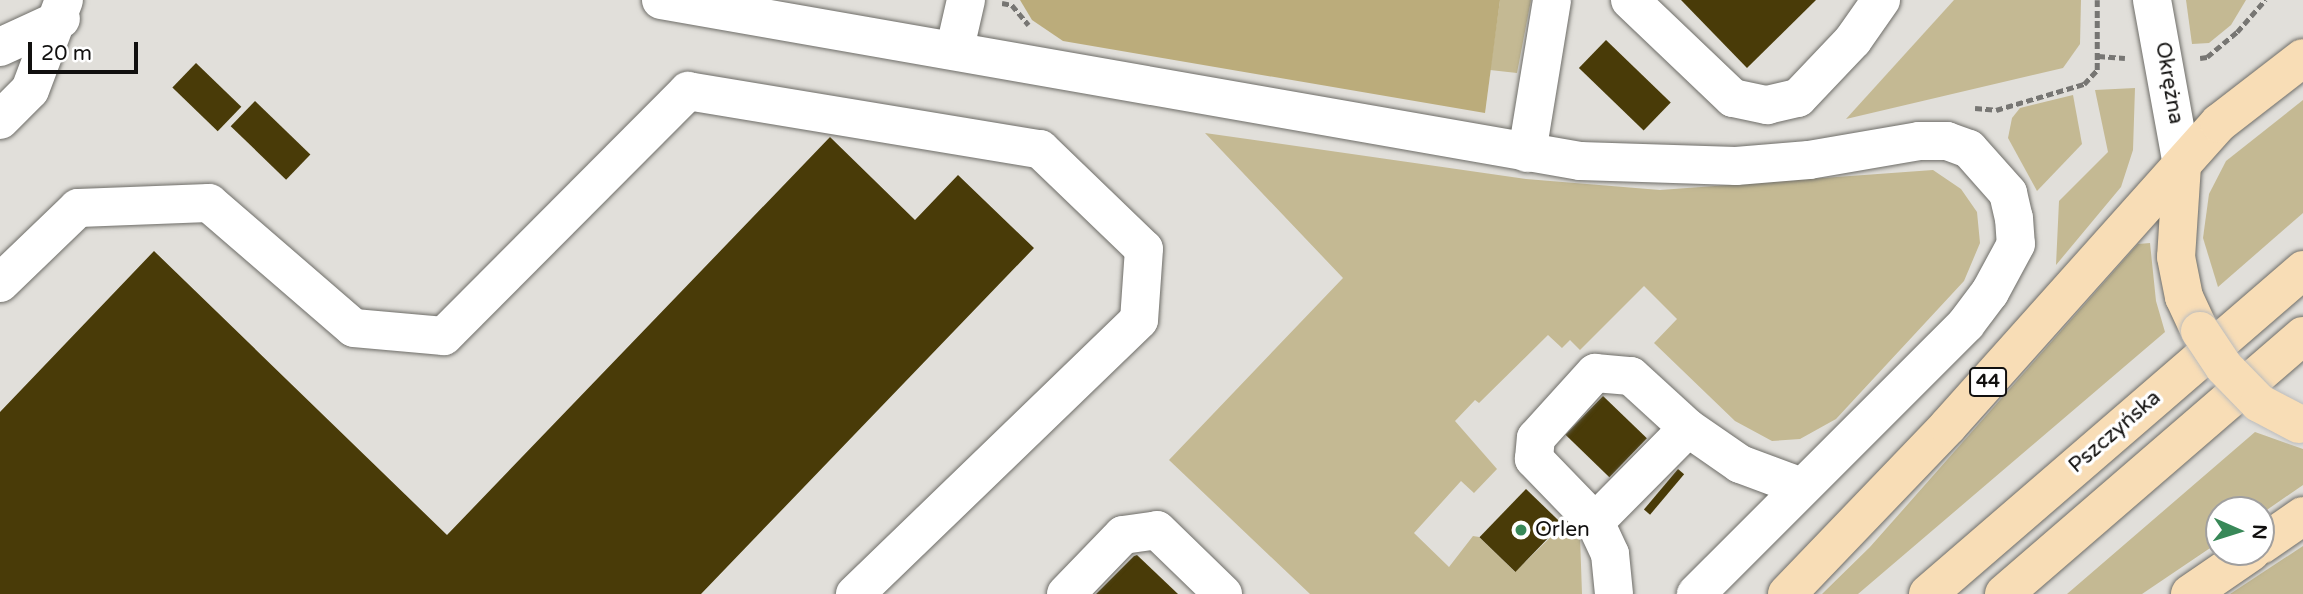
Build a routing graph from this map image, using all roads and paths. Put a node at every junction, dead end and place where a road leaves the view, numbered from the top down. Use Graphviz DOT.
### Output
graph roads {
  1 [pos="661,0"];
  2 [pos="966,0"];
  3 [pos="989,0"];
  4 [pos="1552,0"];
  5 [pos="1630,0"];
  6 [pos="1881,0"];
  7 [pos="2097,0"];
  8 [pos="2152,0"];
  9 [pos="2264,0"];
  10 [pos="63,9"];
  11 [pos="1033,29"];
  12 [pos="0,47"];
  13 [pos="955,48"];
  14 [pos="2303,58"];
  15 [pos="2166,61"];
  16 [pos="1971,108"];
  17 [pos="0,120"];
  18 [pos="1527,153"];
  19 [pos="2182,166"];
  20 [pos="2303,270"];
  21 [pos="0,284"];
  22 [pos="2303,336"];
  23 [pos="2301,425"];
  24 [pos="1688,428"];
  25 [pos="1802,487"];
  26 [pos="2303,516"];
  27 [pos="1595,522"];
  28 [pos="2275,535"];
  29 [pos="2231,566"];
  30 [pos="855,594"];
  31 [pos="1066,594"];
  32 [pos="1223,594"];
  33 [pos="1614,594"];
  34 [pos="1696,594"];
  35 [pos="1787,594"];
  36 [pos="1928,594"];
  37 [pos="2004,594"];
  38 [pos="2190,594"];
  1 -- 13 [label="street"];
  2 -- 13 [label="street"];
  3 -- 11 [label="path"];
  4 -- 18 [label="street"];
  5 -- 6 [label="street"];
  7 -- 16 [label="path"];
  8 -- 15 [label="street, Okrężna"];
  9 -- 15 [label="path"];
  10 -- 12 [label="street"];
  10 -- 17 [label="street"];
  13 -- 18 [label="street"];
  14 -- 19 [label="main road, 44"];
  15 -- 19 [label="street, Okrężna"];
  18 -- 25 [label="street"];
  19 -- 23 [label="main road, bridge"];
  19 -- 35 [label="main road, 44"];
  20 -- 36 [label="main road, Pszczyńska"];
  21 -- 30 [label="street"];
  22 -- 37 [label="main road"];
  24 -- 25 [label="street"];
  24 -- 27 [label="street"];
  24 -- 27 [label="street"];
  25 -- 34 [label="street"];
  26 -- 28 [label="main road"];
  27 -- 33 [label="street"];
  29 -- 38 [label="main road"];
  31 -- 32 [label="street"];
}
